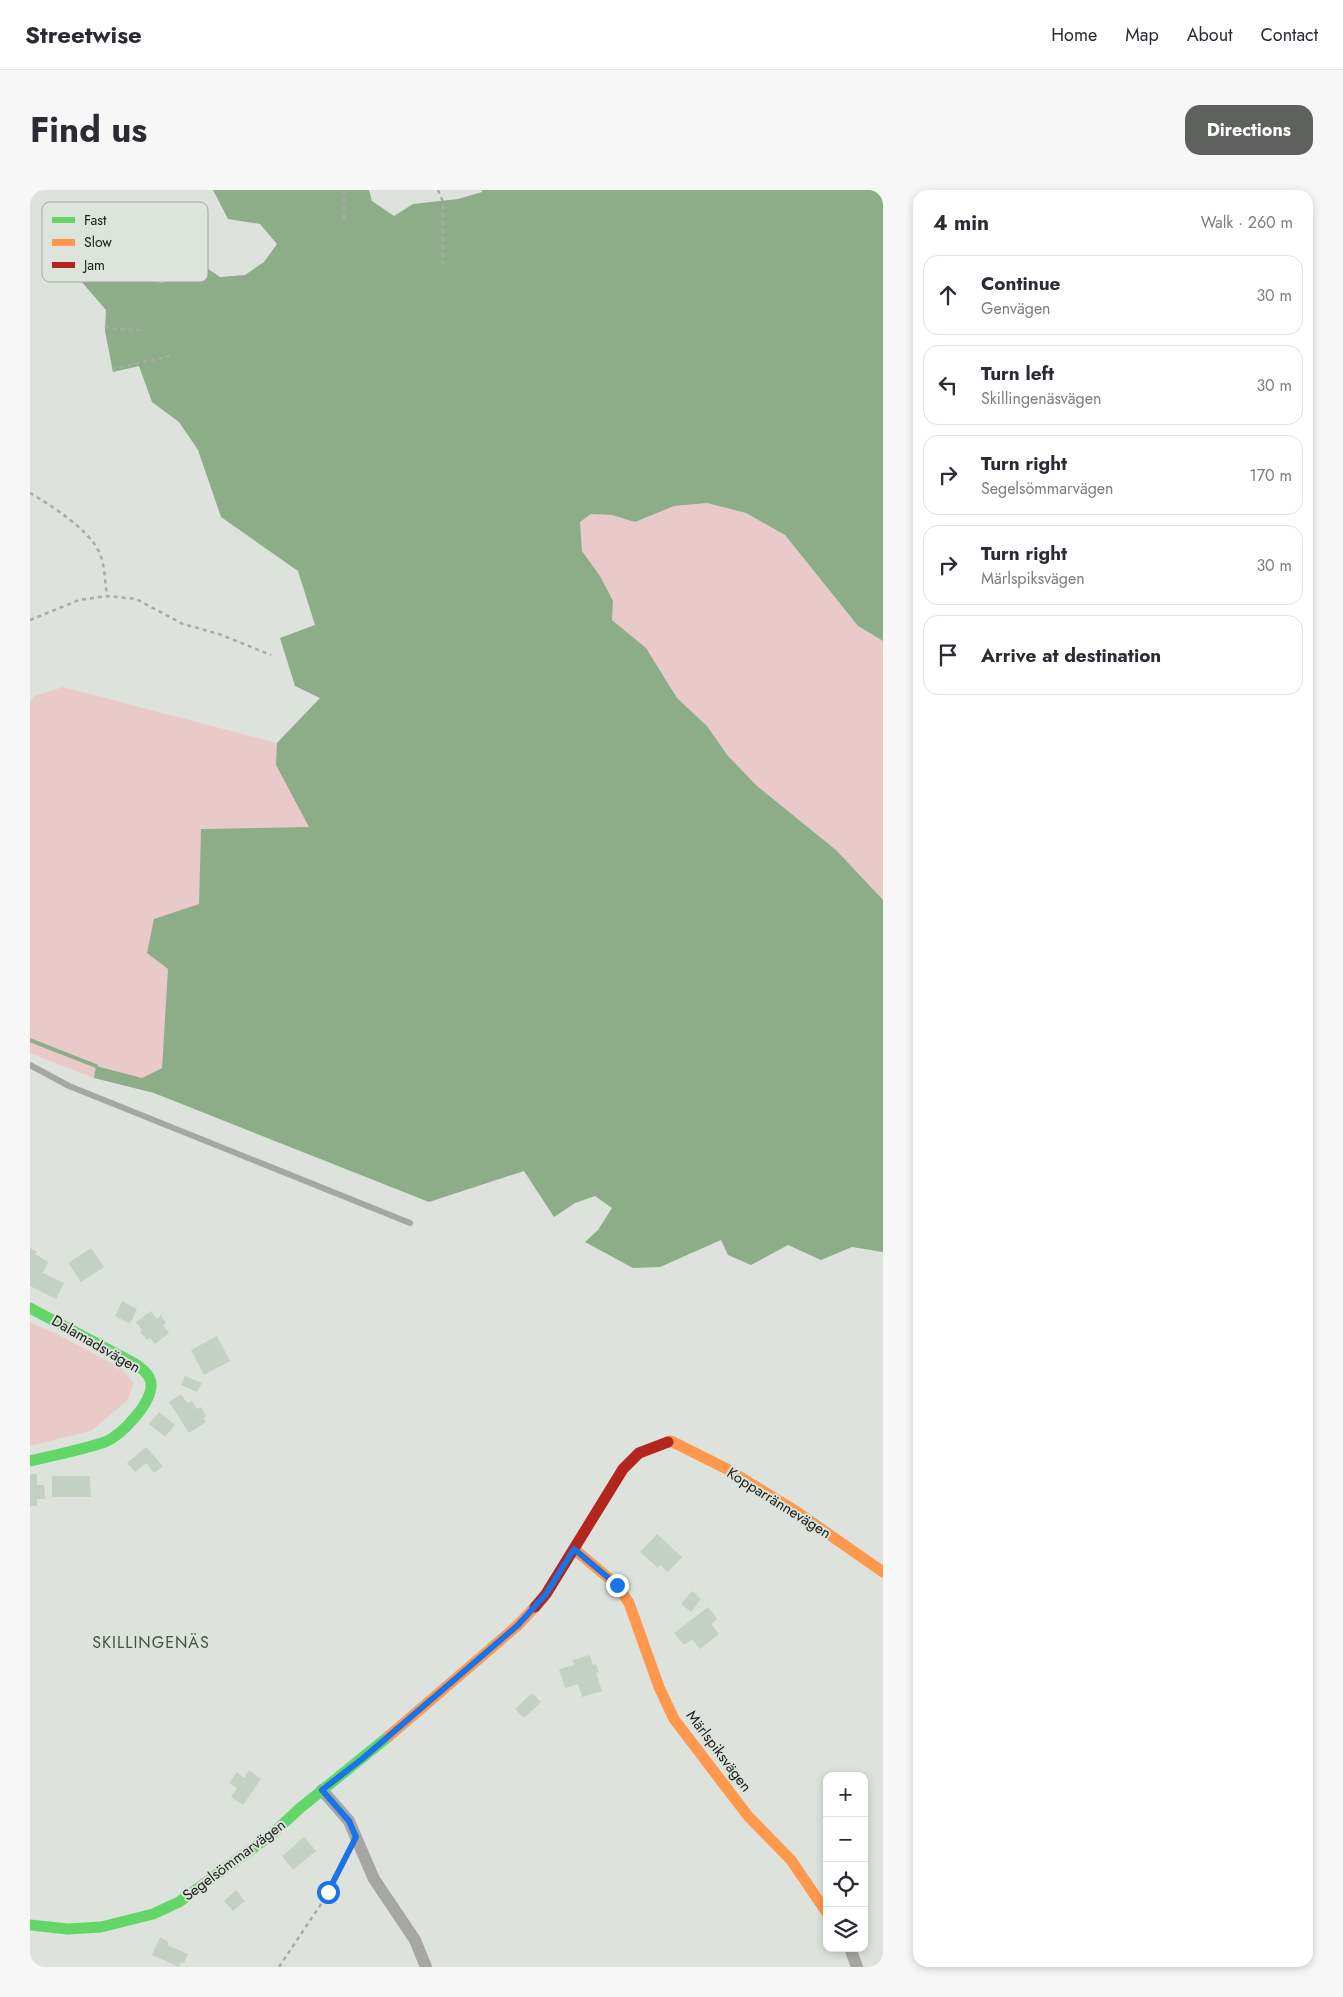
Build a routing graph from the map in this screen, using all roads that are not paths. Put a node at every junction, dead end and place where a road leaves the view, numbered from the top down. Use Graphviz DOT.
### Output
graph roads {
  1 [pos="30,1065"];
  2 [pos="410,1223"];
  3 [pos="30,1308"];
  4 [pos="670,1441"];
  5 [pos="30,1461"];
  6 [pos="574,1549"];
  7 [pos="883,1572"];
  8 [pos="322,1790"];
  9 [pos="823,1907"];
  10 [pos="30,1925"];
  11 [pos="851,1952"];
  12 [pos="426,1967"];
  13 [pos="857,1967"];
  1 -- 2 [label="lane"];
  3 -- 5 [label="street, Dalamadsvägen"];
  4 -- 6 [label="street, Segelsömmarvägen"];
  4 -- 7 [label="street, Kopparrännevägen"];
  6 -- 8 [label="street, Segelsömmarvägen"];
  6 -- 9 [label="street, Märlspiksvägen"];
  8 -- 10 [label="street, Segelsömmarvägen"];
  8 -- 12 [label="street"];
  11 -- 13 [label="street"];
}
